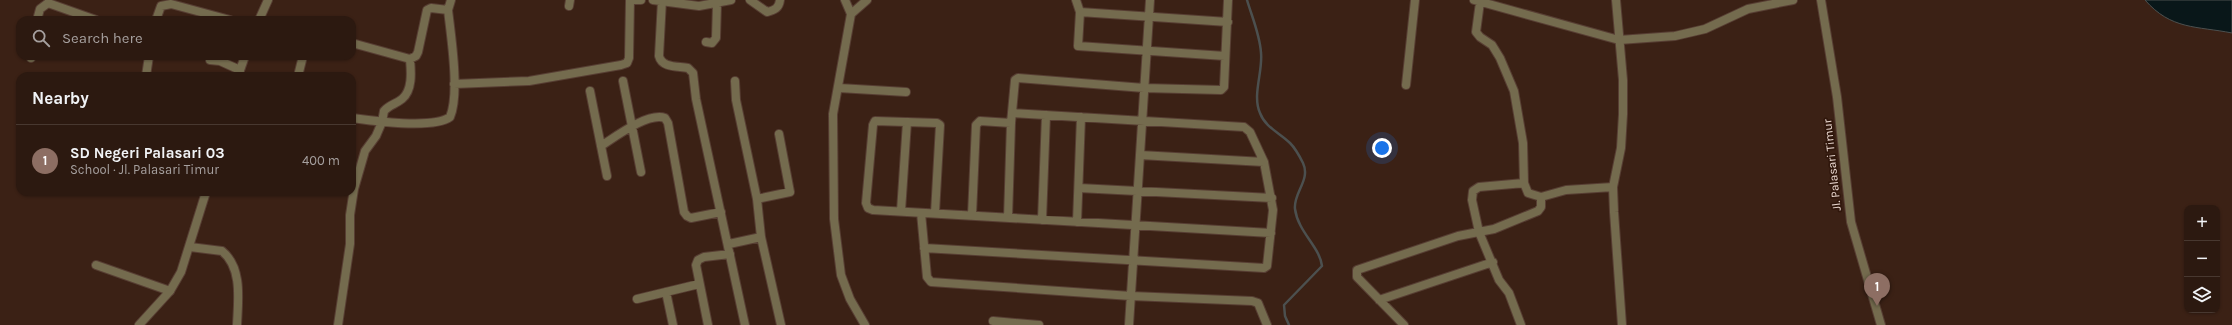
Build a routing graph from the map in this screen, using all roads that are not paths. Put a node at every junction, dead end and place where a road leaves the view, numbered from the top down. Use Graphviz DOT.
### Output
graph roads {
  1 [pos="268,0"];
  2 [pos="451,0"];
  3 [pos="630,0"];
  4 [pos="642,0"];
  5 [pos="653,0"];
  6 [pos="662,0"];
  7 [pos="731,0"];
  8 [pos="750,0"];
  9 [pos="780,0"];
  10 [pos="845,0"];
  11 [pos="867,0"];
  12 [pos="1076,0"];
  13 [pos="1150,0"];
  14 [pos="1228,0"];
  15 [pos="1415,0"];
  16 [pos="1616,0"];
  17 [pos="1794,0"];
  18 [pos="1821,0"];
  19 [pos="1477,1"];
  20 [pos="717,4"];
  21 [pos="448,10"];
  22 [pos="1080,12"];
  23 [pos="851,14"];
  24 [pos="38,16"];
  25 [pos="84,16"];
  26 [pos="157,16"];
  27 [pos="215,16"];
  28 [pos="261,16"];
  29 [pos="1148,17"];
  30 [pos="1228,22"];
  31 [pos="1619,40"];
  32 [pos="706,42"];
  33 [pos="356,44"];
  34 [pos="1146,52"];
  35 [pos="1225,56"];
  36 [pos="410,59"];
  37 [pos="148,60"];
  38 [pos="210,60"];
  39 [pos="244,60"];
  40 [pos="302,60"];
  41 [pos="147,72"];
  42 [pos="237,72"];
  43 [pos="239,72"];
  44 [pos="299,72"];
  45 [pos="623,80"];
  46 [pos="735,81"];
  47 [pos="454,84"];
  48 [pos="1406,84"];
  49 [pos="839,88"];
  50 [pos="1144,88"];
  51 [pos="590,90"];
  52 [pos="906,92"];
  53 [pos="1012,113"];
  54 [pos="1046,115"];
  55 [pos="1081,117"];
  56 [pos="356,119"];
  57 [pos="1142,121"];
  58 [pos="382,122"];
  59 [pos="906,122"];
  60 [pos="1011,123"];
  61 [pos="632,126"];
  62 [pos="779,134"];
  63 [pos="601,146"];
  64 [pos="1140,156"];
  65 [pos="1264,162"];
  66 [pos="641,172"];
  67 [pos="607,176"];
  68 [pos="356,182"];
  69 [pos="1524,183"];
  70 [pos="1613,187"];
  71 [pos="1079,188"];
  72 [pos="1137,190"];
  73 [pos="205,196"];
  74 [pos="353,196"];
  75 [pos="1540,197"];
  76 [pos="1272,198"];
  77 [pos="756,199"];
  78 [pos="901,211"];
  79 [pos="721,212"];
  80 [pos="921,213"];
  81 [pos="936,213"];
  82 [pos="972,215"];
  83 [pos="1008,218"];
  84 [pos="1042,220"];
  85 [pos="1078,222"];
  86 [pos="1136,226"];
  87 [pos="1479,232"];
  88 [pos="1271,233"];
  89 [pos="761,237"];
  90 [pos="729,244"];
  91 [pos="190,247"];
  92 [pos="924,248"];
  93 [pos="730,254"];
  94 [pos="1134,260"];
  95 [pos="1493,262"];
  96 [pos="96,264"];
  97 [pos="699,284"];
  98 [pos="170,291"];
  99 [pos="666,292"];
  100 [pos="1131,296"];
  101 [pos="637,299"];
  102 [pos="1379,300"];
  103 [pos="993,321"];
  104 [pos="1014,324"];
  105 [pos="140,325"];
  106 [pos="237,325"];
  107 [pos="338,325"];
  108 [pos="673,325"];
  109 [pos="708,325"];
  110 [pos="745,325"];
  111 [pos="781,325"];
  112 [pos="865,325"];
  113 [pos="1039,325"];
  114 [pos="1129,325"];
  115 [pos="1267,325"];
  116 [pos="1404,325"];
  117 [pos="1521,325"];
  118 [pos="1622,325"];
  119 [pos="1880,325"];
  1 -- 28 [label="street"];
  2 -- 21 [label="street"];
  3 -- 4 [label="street"];
  3 -- 47 [label="street"];
  5 -- 6 [label="street"];
  6 -- 20 [label="street"];
  6 -- 79 [label="street"];
  7 -- 20 [label="street"];
  8 -- 9 [label="street"];
  10 -- 23 [label="street"];
  11 -- 23 [label="street"];
  12 -- 22 [label="street"];
  13 -- 29 [label="street"];
  14 -- 30 [label="street"];
  15 -- 48 [label="street"];
  16 -- 31 [label="street"];
  17 -- 31 [label="street"];
  18 -- 119 [label="street, Jl. Palasari Timur"];
  19 -- 31 [label="street"];
  19 -- 69 [label="street"];
  20 -- 32 [label="street"];
  21 -- 36 [label="street"];
  21 -- 47 [label="street"];
  22 -- 29 [label="street"];
  22 -- 34 [label="street"];
  23 -- 49 [label="street"];
  24 -- 25 [label="street"];
  26 -- 27 [label="street"];
  29 -- 30 [label="street"];
  29 -- 34 [label="street"];
  30 -- 35 [label="street"];
  31 -- 70 [label="street"];
  33 -- 36 [label="street"];
  34 -- 35 [label="street"];
  34 -- 50 [label="street"];
  35 -- 50 [label="street"];
  36 -- 58 [label="street"];
  37 -- 41 [label="street"];
  38 -- 42 [label="street"];
  39 -- 43 [label="street"];
  40 -- 44 [label="street"];
  45 -- 61 [label="street"];
  46 -- 77 [label="street"];
  47 -- 58 [label="street"];
  49 -- 52 [label="street"];
  49 -- 112 [label="street"];
  50 -- 53 [label="street"];
  50 -- 57 [label="street"];
  51 -- 63 [label="street"];
  53 -- 54 [label="street"];
  53 -- 60 [label="street"];
  54 -- 55 [label="street"];
  54 -- 84 [label="street"];
  55 -- 57 [label="street"];
  55 -- 71 [label="street"];
  56 -- 58 [label="street"];
  57 -- 64 [label="street"];
  57 -- 65 [label="street"];
  58 -- 68 [label="street"];
  59 -- 78 [label="street"];
  59 -- 78 [label="street"];
  59 -- 81 [label="street"];
  60 -- 82 [label="street"];
  60 -- 83 [label="street"];
  61 -- 63 [label="street"];
  61 -- 66 [label="street"];
  61 -- 79 [label="street"];
  62 -- 77 [label="street"];
  63 -- 67 [label="street"];
  64 -- 65 [label="street"];
  64 -- 72 [label="street"];
  65 -- 76 [label="street"];
  69 -- 75 [label="street"];
  69 -- 87 [label="street"];
  70 -- 75 [label="street"];
  70 -- 118 [label="street"];
  71 -- 72 [label="street"];
  71 -- 85 [label="street"];
  72 -- 76 [label="street"];
  72 -- 86 [label="street"];
  73 -- 91 [label="street"];
  74 -- 107 [label="street"];
  75 -- 87 [label="street"];
  76 -- 88 [label="street"];
  77 -- 89 [label="street"];
  78 -- 80 [label="street"];
  79 -- 90 [label="street"];
  80 -- 81 [label="street"];
  80 -- 92 [label="street"];
  81 -- 82 [label="street"];
  82 -- 83 [label="street"];
  83 -- 84 [label="street"];
  84 -- 85 [label="street"];
  85 -- 86 [label="street"];
  86 -- 88 [label="street"];
  86 -- 94 [label="street"];
  87 -- 95 [label="street"];
  87 -- 102 [label="street"];
  88 -- 94 [label="street"];
  89 -- 90 [label="street"];
  89 -- 111 [label="street"];
  90 -- 93 [label="street"];
  91 -- 98 [label="street"];
  91 -- 106 [label="street"];
  92 -- 94 [label="street"];
  92 -- 100 [label="street"];
  93 -- 97 [label="street"];
  93 -- 110 [label="street"];
  94 -- 100 [label="street"];
  95 -- 102 [label="street"];
  95 -- 117 [label="street"];
  96 -- 98 [label="street"];
  97 -- 99 [label="street"];
  97 -- 109 [label="street"];
  98 -- 105 [label="street"];
  99 -- 101 [label="street"];
  99 -- 108 [label="street"];
  100 -- 114 [label="street"];
  100 -- 115 [label="street"];
  102 -- 116 [label="street"];
  103 -- 104 [label="street"];
  104 -- 113 [label="street"];
}
